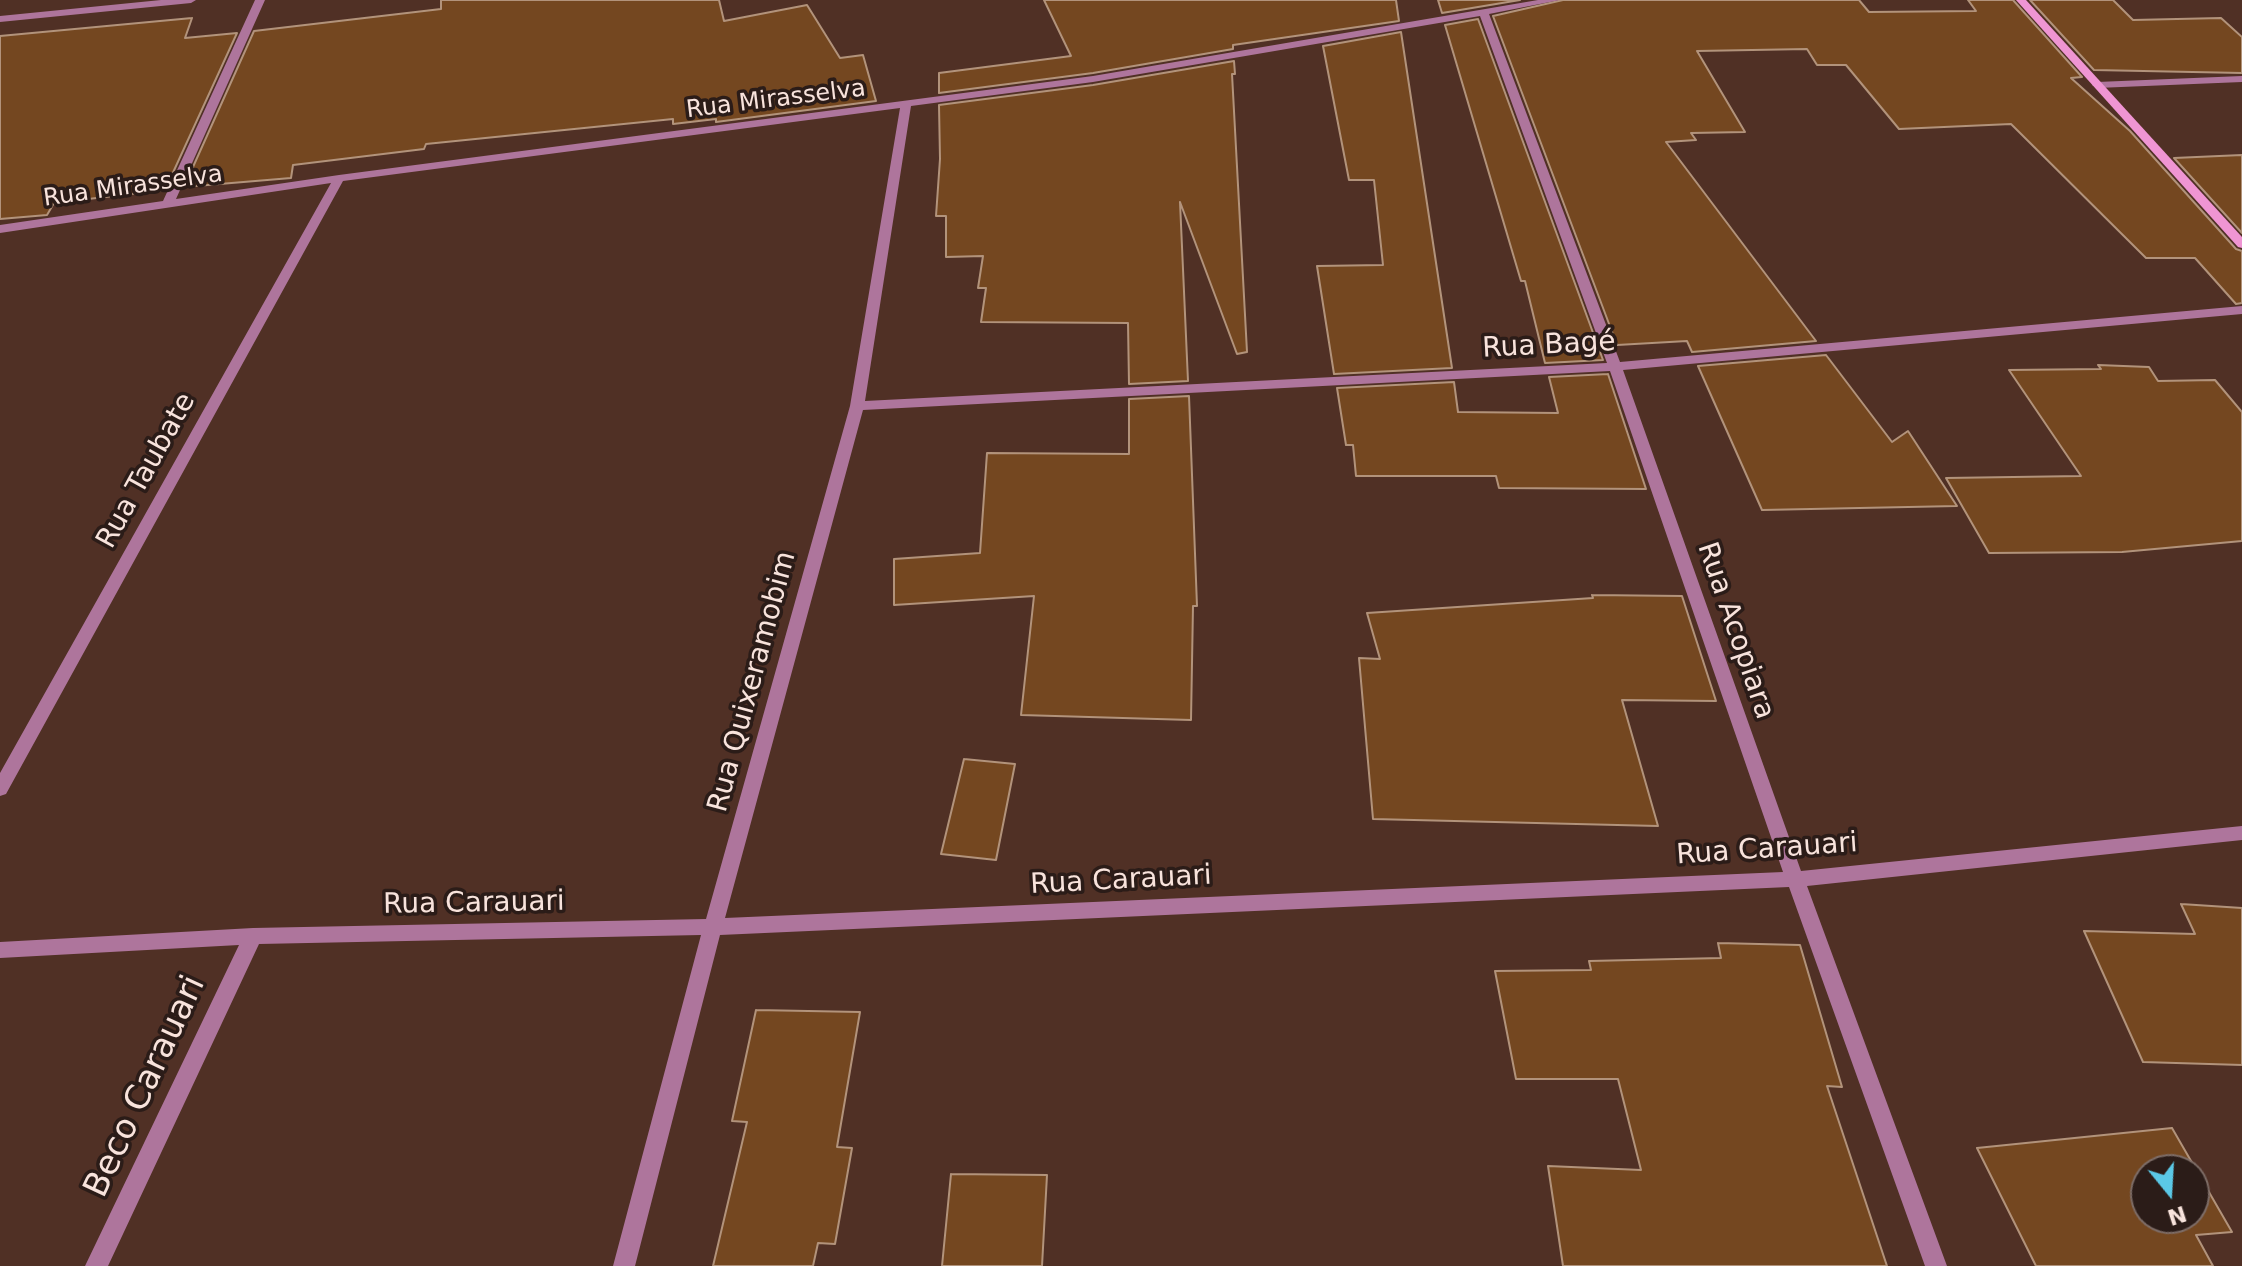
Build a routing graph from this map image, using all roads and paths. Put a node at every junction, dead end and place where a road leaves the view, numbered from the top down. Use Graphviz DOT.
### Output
graph roads {
  1 [pos="191,0"];
  2 [pos="260,0"];
  3 [pos="1555,0"];
  4 [pos="2021,0"];
  5 [pos="1484,13"];
  6 [pos="0,19"];
  7 [pos="2242,79"];
  8 [pos="2097,85"];
  9 [pos="906,105"];
  10 [pos="339,178"];
  11 [pos="167,205"];
  12 [pos="0,229"];
  13 [pos="2242,244"];
  14 [pos="2242,310"];
  15 [pos="1615,367"];
  16 [pos="857,406"];
  17 [pos="0,789"];
  18 [pos="2242,833"];
  19 [pos="1795,879"];
  20 [pos="713,927"];
  21 [pos="253,936"];
  22 [pos="0,950"];
  23 [pos="96,1266"];
  24 [pos="624,1266"];
  25 [pos="1936,1266"];
  1 -- 6 [label="street"];
  2 -- 11 [label="street"];
  3 -- 5 [label="street, Rua Mirasselva"];
  4 -- 8 [label="street"];
  5 -- 9 [label="street, Rua Mirasselva"];
  5 -- 15 [label="street, Rua Acopiara"];
  7 -- 8 [label="street"];
  8 -- 13 [label="street"];
  9 -- 10 [label="street, Rua Mirasselva"];
  9 -- 16 [label="street, Rua Quixeramobim"];
  10 -- 11 [label="street, Rua Mirasselva"];
  10 -- 17 [label="street, Rua Taubate"];
  11 -- 12 [label="street, Rua Mirasselva"];
  14 -- 15 [label="street, Rua Bagé"];
  15 -- 16 [label="street, Rua Bagé"];
  15 -- 19 [label="street, Rua Acopiara"];
  16 -- 20 [label="street, Rua Quixeramobim"];
  18 -- 19 [label="street, Rua Carauari"];
  19 -- 20 [label="street, Rua Carauari"];
  19 -- 25 [label="street, Rua Acopiara"];
  20 -- 21 [label="street, Rua Carauari"];
  20 -- 24 [label="street, Rua Quixeramobim"];
  21 -- 22 [label="street, Rua Carauari"];
  21 -- 23 [label="street, Beco Carauari"];
}
